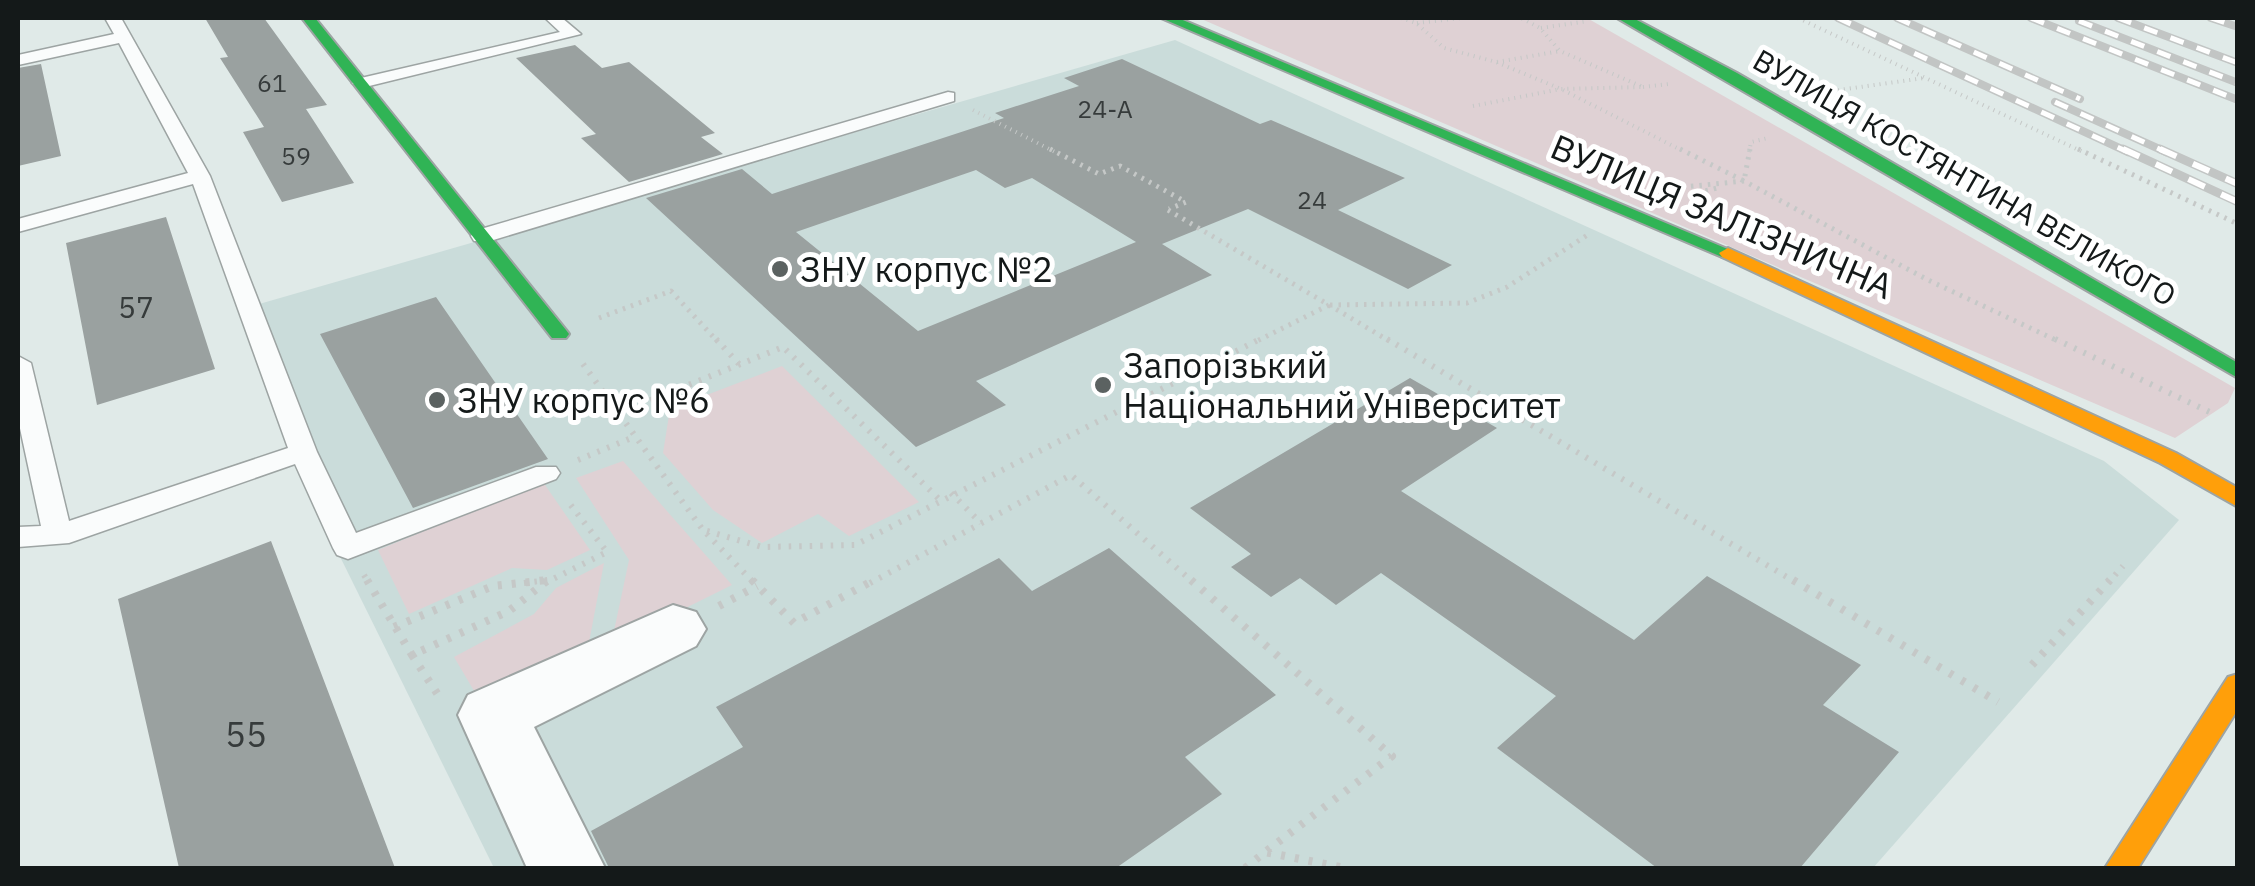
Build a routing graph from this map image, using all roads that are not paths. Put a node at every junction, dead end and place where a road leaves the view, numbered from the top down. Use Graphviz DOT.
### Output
graph roads {
  1 [pos="113,18"];
  2 [pos="310,18"];
  3 [pos="553,18"];
  4 [pos="1168,18"];
  5 [pos="1624,18"];
  6 [pos="124,37"];
  7 [pos="18,60"];
  8 [pos="361,83"];
  9 [pos="948,97"];
  10 [pos="200,176"];
  11 [pos="18,226"];
  12 [pos="482,236"];
  13 [pos="559,334"];
  14 [pos="18,363"];
  15 [pos="2229,366"];
  16 [pos="303,452"];
  17 [pos="546,473"];
  18 [pos="2238,498"];
  19 [pos="58,536"];
  20 [pos="18,538"];
  21 [pos="674,629"];
  22 [pos="2238,685"];
  23 [pos="566,868"];
  24 [pos="2122,868"];
  1 -- 6 [label="lane"];
  2 -- 8 [label="street"];
  3 -- 8 [label="lane"];
  4 -- 18 [label="street, ВУЛИЦЯ ЗАЛІЗНИЧНА"];
  5 -- 15 [label="street, ВУЛИЦЯ КОСТЯНТИНА ВЕЛИКОГО"];
  6 -- 7 [label="lane"];
  6 -- 10 [label="lane"];
  8 -- 12 [label="street"];
  9 -- 12 [label="lane"];
  10 -- 11 [label="lane"];
  10 -- 16 [label="lane"];
  12 -- 13 [label="street"];
  14 -- 19 [label="lane"];
  16 -- 17 [label="lane"];
  16 -- 19 [label="lane"];
  19 -- 20 [label="lane"];
  21 -- 23 [label="street"];
  22 -- 24 [label="street"];
}
